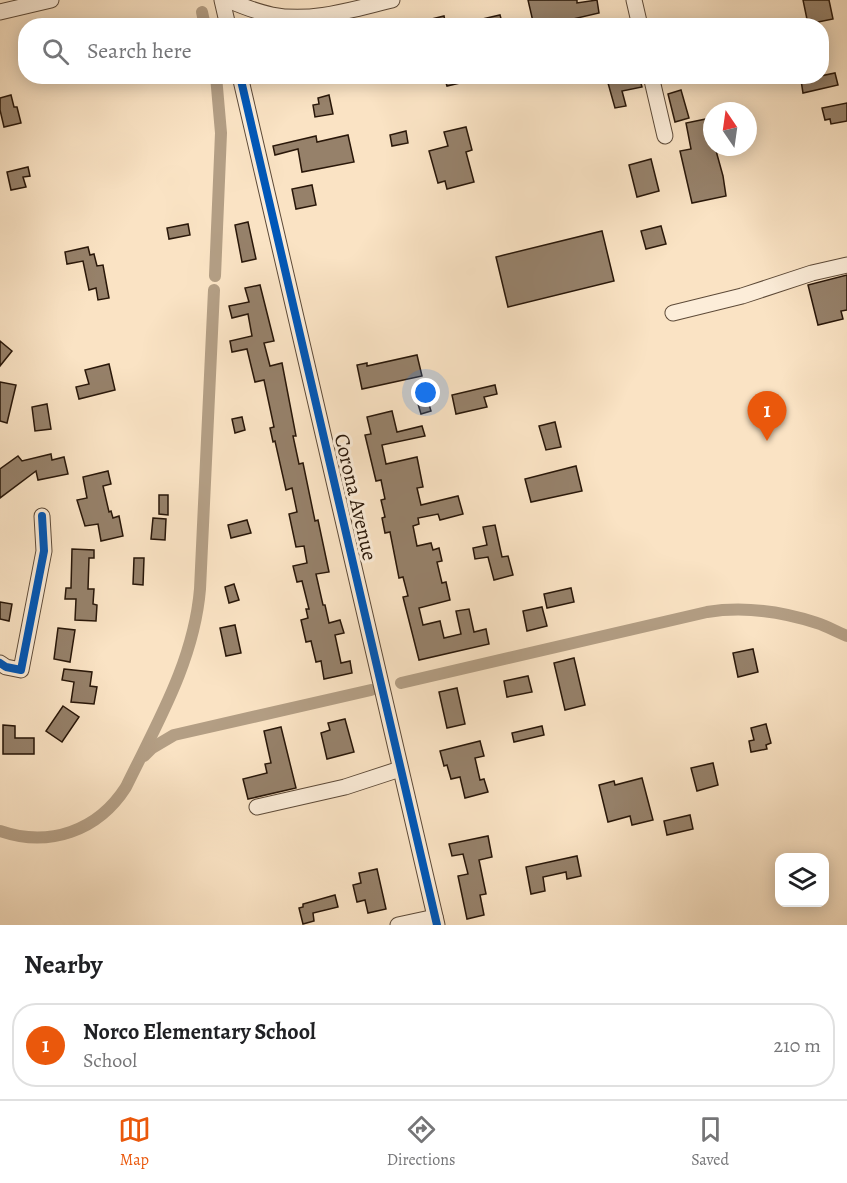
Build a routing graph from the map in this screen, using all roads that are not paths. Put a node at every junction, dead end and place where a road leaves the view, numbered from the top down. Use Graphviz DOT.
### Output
graph roads {
  1 [pos="51,0"];
  2 [pos="222,0"];
  3 [pos="228,0"];
  4 [pos="392,0"];
  5 [pos="634,0"];
  6 [pos="0,12"];
  7 [pos="226,18"];
  8 [pos="638,18"];
  9 [pos="242,84"];
  10 [pos="653,84"];
  11 [pos="665,136"];
  12 [pos="847,265"];
  13 [pos="673,313"];
  14 [pos="42,516"];
  15 [pos="0,663"];
  16 [pos="400,770"];
  17 [pos="257,807"];
  18 [pos="436,921"];
  19 [pos="398,925"];
  1 -- 6 [label="street"];
  2 -- 7 [label="street"];
  3 -- 4 [label="street"];
  5 -- 8 [label="street"];
  9 -- 16 [label="street, Corona Avenue"];
  10 -- 11 [label="street"];
  12 -- 13 [label="street"];
  14 -- 15 [label="street"];
  16 -- 17 [label="street"];
  16 -- 18 [label="street, Corona Avenue"];
  18 -- 19 [label="street"];
}
